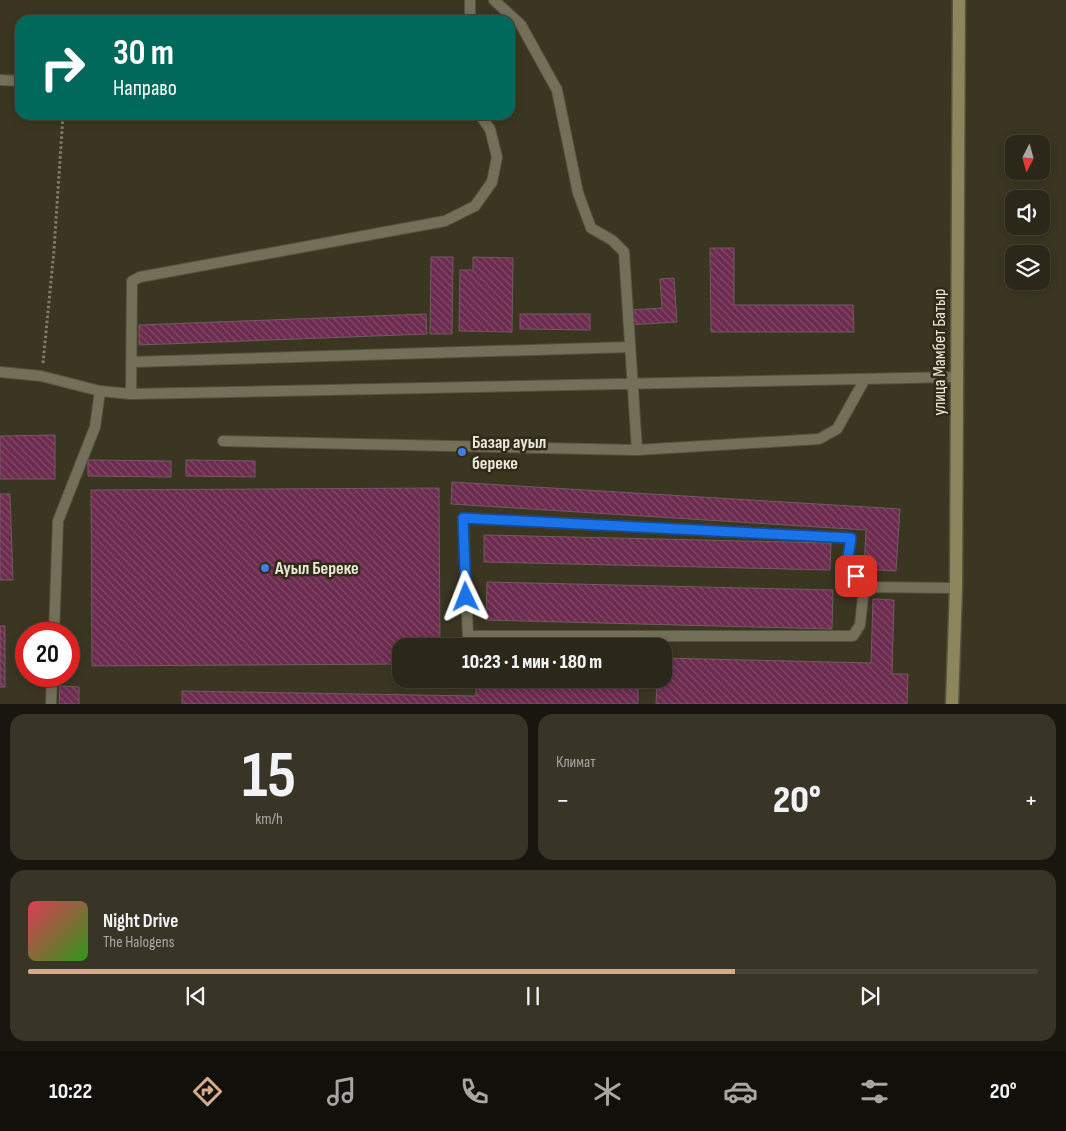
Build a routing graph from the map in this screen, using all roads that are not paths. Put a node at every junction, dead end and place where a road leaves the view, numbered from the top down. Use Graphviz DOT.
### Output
graph roads {
  1 [pos="470,0"];
  2 [pos="494,0"];
  3 [pos="959,0"];
  4 [pos="470,15"];
  5 [pos="510,15"];
  6 [pos="515,19"];
  7 [pos="0,80"];
  8 [pos="15,81"];
  9 [pos="484,120"];
  10 [pos="630,347"];
  11 [pos="132,362"];
  12 [pos="0,372"];
  13 [pos="956,377"];
  14 [pos="865,379"];
  15 [pos="633,384"];
  16 [pos="100,390"];
  17 [pos="131,394"];
  18 [pos="223,441"];
  19 [pos="637,450"];
  20 [pos="864,587"];
  21 [pos="956,588"];
  22 [pos="54,622"];
  23 [pos="52,687"];
  24 [pos="51,704"];
  25 [pos="952,704"];
  1 -- 4 [label="lane"];
  2 -- 5 [label="lane"];
  3 -- 13 [label="main road, улица Мамбет Батыр"];
  6 -- 10 [label="lane"];
  7 -- 8 [label="lane"];
  9 -- 11 [label="lane"];
  10 -- 11 [label="lane"];
  10 -- 15 [label="lane"];
  11 -- 17 [label="lane"];
  12 -- 16 [label="lane"];
  13 -- 14 [label="lane"];
  13 -- 21 [label="main road, улица Мамбет Батыр"];
  14 -- 15 [label="lane"];
  14 -- 19 [label="lane"];
  15 -- 17 [label="lane"];
  15 -- 19 [label="lane"];
  16 -- 17 [label="lane"];
  16 -- 22 [label="lane"];
  18 -- 19 [label="lane"];
  20 -- 20 [label="lane"];
  20 -- 21 [label="lane"];
  21 -- 25 [label="main road, улица Мамбет Батыр"];
  23 -- 24 [label="lane"];
}
